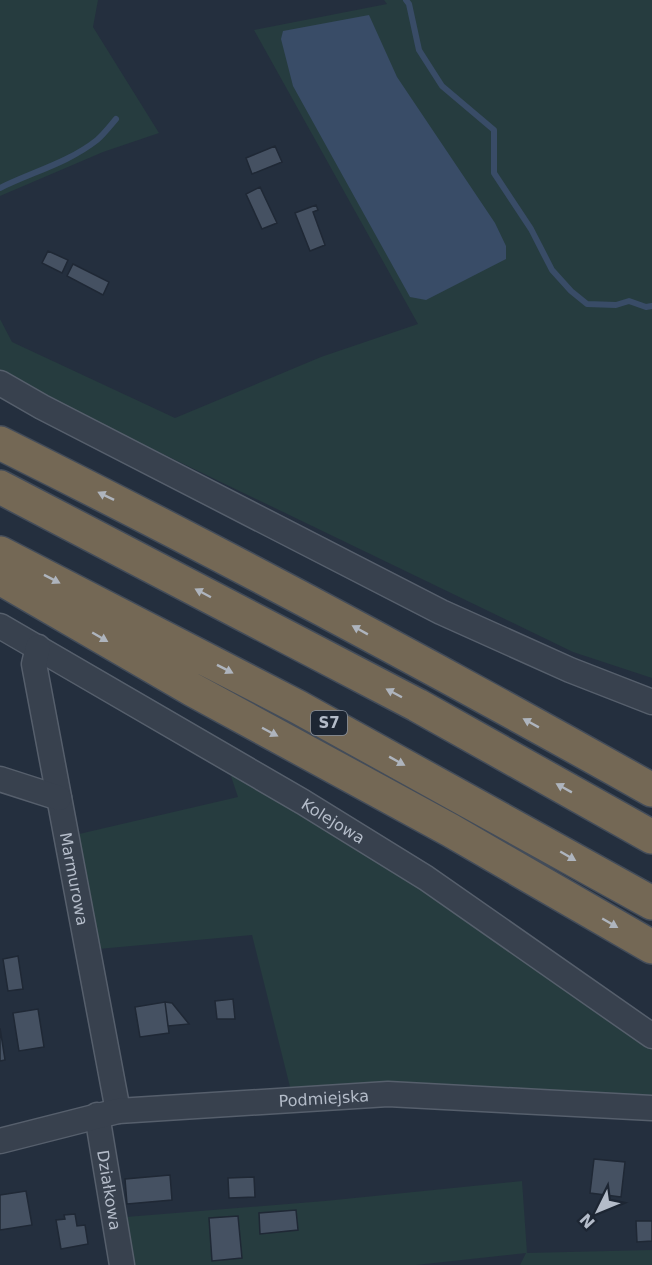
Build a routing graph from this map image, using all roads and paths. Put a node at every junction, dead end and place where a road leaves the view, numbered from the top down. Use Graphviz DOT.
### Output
graph roads {
  1 [pos="0,383"];
  2 [pos="0,443"];
  3 [pos="0,487"];
  4 [pos="0,553"];
  5 [pos="0,578"];
  6 [pos="0,626"];
  7 [pos="38,647"];
  8 [pos="652,702"];
  9 [pos="582,751"];
  10 [pos="652,778"];
  11 [pos="0,779"];
  12 [pos="652,790"];
  13 [pos="59,798"];
  14 [pos="652,837"];
  15 [pos="652,903"];
  16 [pos="652,947"];
  17 [pos="652,1036"];
  18 [pos="652,1108"];
  19 [pos="107,1113"];
  20 [pos="0,1141"];
  21 [pos="122,1265"];
  1 -- 8 [label="street"];
  9 -- 2 [label="highway, one-way"];
  14 -- 3 [label="highway, one-way"];
  4 -- 15 [label="highway, S7, one-way"];
  5 -- 16 [label="highway, one-way"];
  6 -- 7 [label="street, Kolejowa"];
  7 -- 13 [label="street, Marmurowa"];
  7 -- 17 [label="street, Kolejowa"];
  9 -- 10 [label="highway"];
  9 -- 12 [label="highway"];
  11 -- 13 [label="street"];
  13 -- 19 [label="street, Marmurowa"];
  18 -- 19 [label="street, Podmiejska"];
  19 -- 20 [label="street, Podmiejska"];
  19 -- 21 [label="street, Działkowa"];
}
